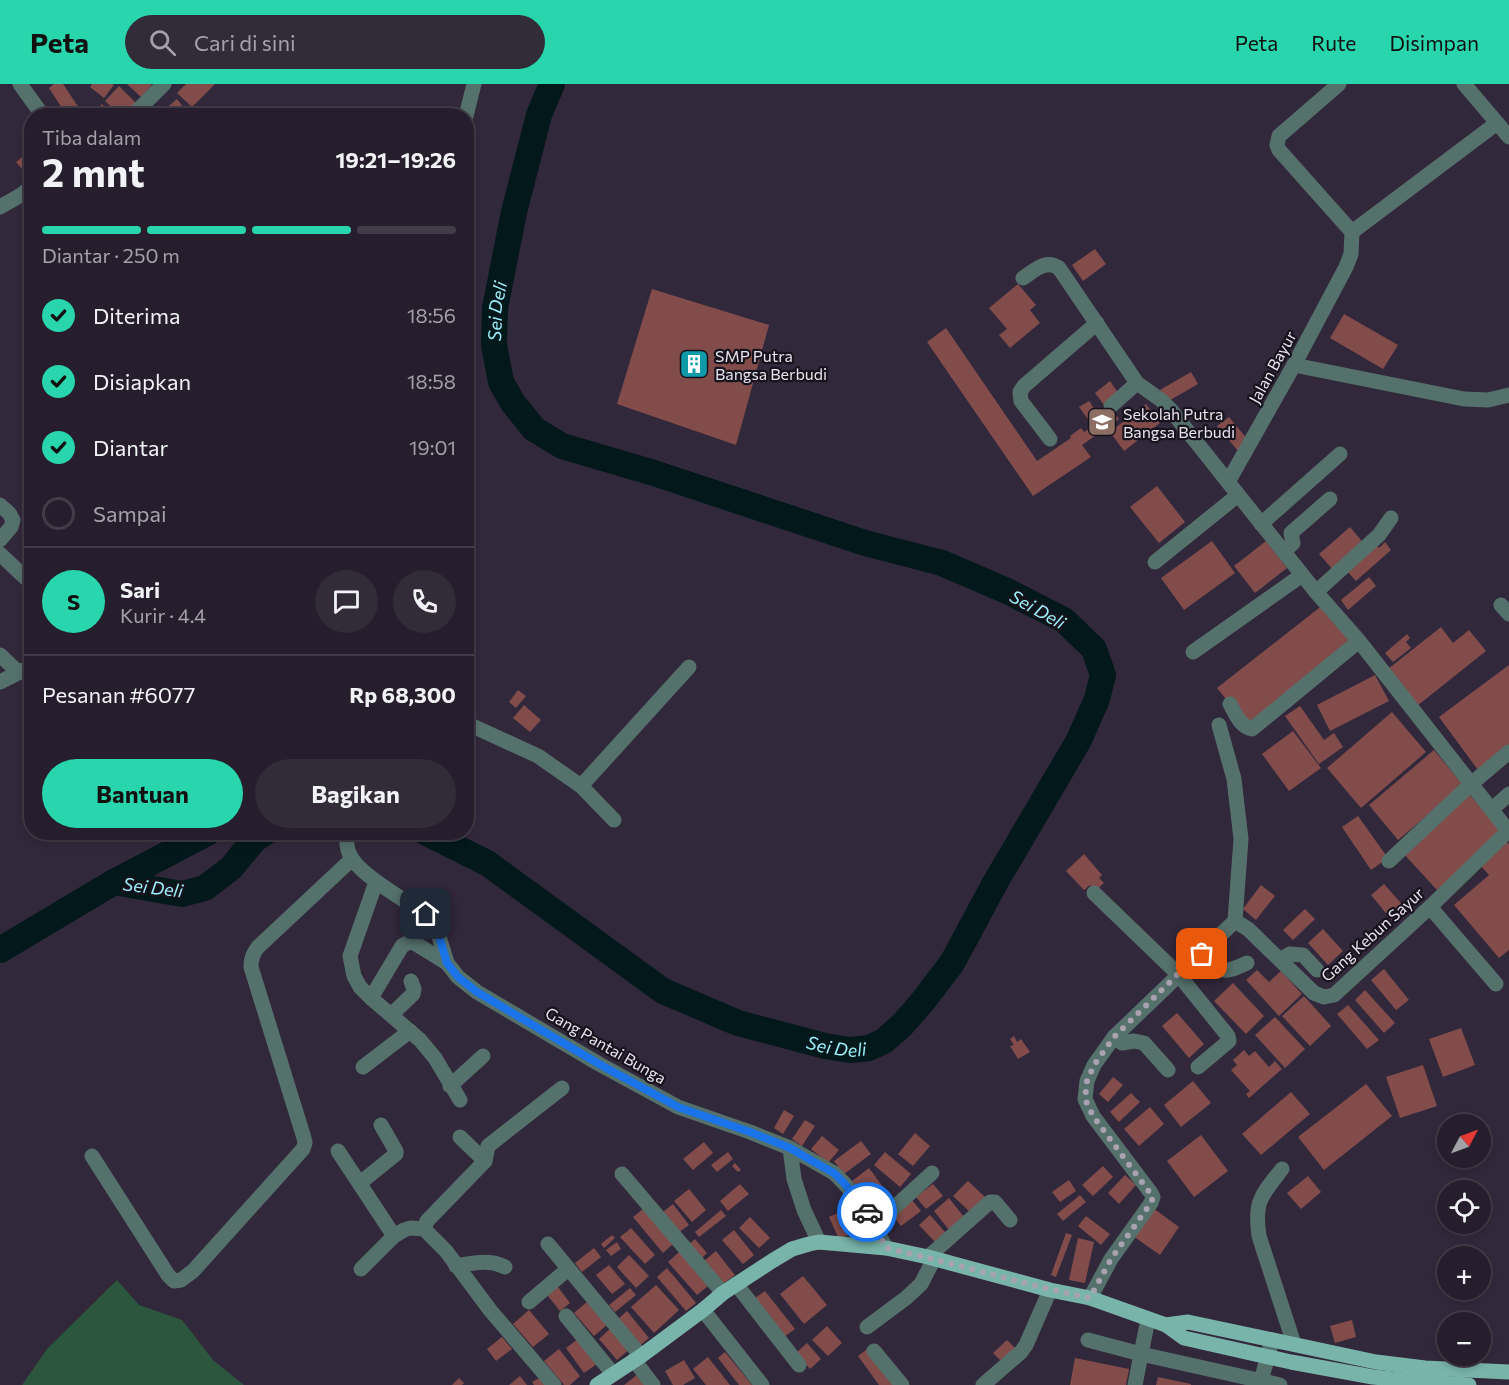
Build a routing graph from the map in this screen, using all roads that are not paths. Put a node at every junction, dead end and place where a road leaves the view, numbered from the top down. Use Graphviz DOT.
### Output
graph roads {
  1 [pos="20,84"];
  2 [pos="164,84"];
  3 [pos="474,84"];
  4 [pos="1339,84"];
  5 [pos="1464,84"];
  6 [pos="37,108"];
  7 [pos="140,108"];
  8 [pos="468,108"];
  9 [pos="1504,128"];
  10 [pos="24,193"];
  11 [pos="0,207"];
  12 [pos="1353,232"];
  13 [pos="1023,278"];
  14 [pos="1097,323"];
  15 [pos="1294,365"];
  16 [pos="1137,383"];
  17 [pos="1509,394"];
  18 [pos="1111,406"];
  19 [pos="1050,439"];
  20 [pos="1340,454"];
  21 [pos="1228,482"];
  22 [pos="1238,495"];
  23 [pos="1330,499"];
  24 [pos="0,505"];
  25 [pos="1391,518"];
  26 [pos="1262,524"];
  27 [pos="0,540"];
  28 [pos="1284,552"];
  29 [pos="0,554"];
  30 [pos="1155,562"];
  31 [pos="1302,575"];
  32 [pos="24,576"];
  33 [pos="1316,592"];
  34 [pos="1359,641"];
  35 [pos="1193,652"];
  36 [pos="0,655"];
  37 [pos="689,666"];
  38 [pos="24,668"];
  39 [pos="24,670"];
  40 [pos="0,682"];
  41 [pos="1230,704"];
  42 [pos="1219,725"];
  43 [pos="474,727"];
  44 [pos="1509,752"];
  45 [pos="1471,784"];
  46 [pos="581,786"];
  47 [pos="1509,794"];
  48 [pos="1492,809"];
  49 [pos="614,820"];
  50 [pos="1509,831"];
  51 [pos="348,845"];
  52 [pos="1389,861"];
  53 [pos="376,882"];
  54 [pos="1095,892"];
  55 [pos="1430,907"];
  56 [pos="1235,921"];
  57 [pos="1202,954"];
  58 [pos="1280,960"];
  59 [pos="447,963"];
  60 [pos="1246,963"];
  61 [pos="1317,970"];
  62 [pos="1178,974"];
  63 [pos="411,981"];
  64 [pos="1496,984"];
  65 [pos="371,998"];
  66 [pos="390,1015"];
  67 [pos="410,1031"];
  68 [pos="1114,1037"];
  69 [pos="483,1056"];
  70 [pos="363,1067"];
  71 [pos="1198,1067"];
  72 [pos="1168,1070"];
  73 [pos="450,1086"];
  74 [pos="562,1088"];
  75 [pos="460,1100"];
  76 [pos="381,1125"];
  77 [pos="460,1137"];
  78 [pos="790,1148"];
  79 [pos="338,1151"];
  80 [pos="92,1156"];
  81 [pos="485,1161"];
  82 [pos="1282,1169"];
  83 [pos="932,1173"];
  84 [pos="622,1174"];
  85 [pos="360,1184"];
  86 [pos="1010,1220"];
  87 [pos="874,1226"];
  88 [pos="423,1230"];
  89 [pos="394,1236"];
  90 [pos="819,1242"];
  91 [pos="548,1244"];
  92 [pos="886,1248"];
  93 [pos="931,1258"];
  94 [pos="456,1266"];
  95 [pos="505,1268"];
  96 [pos="361,1269"];
  97 [pos="568,1269"];
  98 [pos="729,1289"];
  99 [pos="1050,1290"];
  100 [pos="1090,1298"];
  101 [pos="529,1302"];
  102 [pos="703,1310"];
  103 [pos="566,1316"];
  104 [pos="1148,1319"];
  105 [pos="1166,1325"];
  106 [pos="867,1327"];
  107 [pos="1088,1340"];
  108 [pos="1272,1340"];
  109 [pos="1294,1344"];
  110 [pos="874,1351"];
  111 [pos="1141,1354"];
  112 [pos="1268,1357"];
  113 [pos="638,1358"];
  114 [pos="799,1365"];
  115 [pos="1509,1372"];
  116 [pos="613,1374"];
  117 [pos="1373,1375"];
  118 [pos="1261,1383"];
  119 [pos="554,1385"];
  120 [pos="597,1385"];
  121 [pos="653,1385"];
  122 [pos="762,1385"];
  123 [pos="902,1385"];
  124 [pos="983,1385"];
  125 [pos="1135,1385"];
  126 [pos="1280,1385"];
  127 [pos="1468,1385"];
  1 -- 6 [label="street"];
  2 -- 7 [label="street"];
  3 -- 8 [label="street"];
  4 -- 12 [label="street"];
  5 -- 9 [label="street"];
  9 -- 12 [label="street"];
  10 -- 11 [label="street"];
  12 -- 15 [label="street, Jalan Bayur"];
  13 -- 14 [label="street"];
  14 -- 16 [label="street"];
  14 -- 19 [label="street"];
  15 -- 17 [label="street"];
  15 -- 21 [label="street, Jalan Bayur"];
  16 -- 18 [label="street"];
  16 -- 21 [label="street"];
  20 -- 26 [label="street"];
  21 -- 22 [label="street"];
  22 -- 26 [label="street"];
  22 -- 30 [label="street"];
  23 -- 28 [label="street"];
  24 -- 27 [label="street"];
  25 -- 33 [label="street"];
  26 -- 28 [label="street"];
  28 -- 31 [label="street"];
  29 -- 32 [label="street"];
  31 -- 33 [label="street"];
  31 -- 35 [label="street"];
  33 -- 34 [label="street"];
  34 -- 41 [label="street"];
  34 -- 45 [label="street"];
  36 -- 38 [label="street"];
  37 -- 46 [label="street"];
  39 -- 40 [label="street"];
  42 -- 56 [label="street"];
  43 -- 46 [label="street"];
  44 -- 45 [label="street"];
  45 -- 48 [label="street"];
  45 -- 52 [label="street"];
  46 -- 49 [label="street"];
  47 -- 48 [label="street"];
  48 -- 50 [label="street"];
  50 -- 55 [label="street, Gang Kebun Sayur"];
  51 -- 53 [label="street, Gang Pantai Bunga"];
  51 -- 80 [label="street"];
  53 -- 59 [label="street, Gang Pantai Bunga"];
  53 -- 65 [label="street"];
  54 -- 62 [label="street"];
  55 -- 58 [label="street, Gang Kebun Sayur"];
  55 -- 64 [label="street"];
  56 -- 57 [label="street"];
  56 -- 58 [label="street, Gang Kebun Sayur"];
  57 -- 60 [label="street"];
  57 -- 62 [label="street"];
  58 -- 61 [label="street"];
  59 -- 65 [label="street"];
  59 -- 78 [label="street, Gang Pantai Bunga"];
  62 -- 68 [label="street"];
  62 -- 71 [label="street"];
  63 -- 66 [label="street"];
  65 -- 66 [label="street"];
  66 -- 67 [label="street"];
  67 -- 70 [label="street"];
  67 -- 73 [label="street"];
  68 -- 72 [label="street"];
  68 -- 100 [label="street"];
  69 -- 73 [label="street"];
  73 -- 75 [label="street"];
  74 -- 81 [label="street"];
  76 -- 85 [label="street"];
  77 -- 81 [label="street"];
  78 -- 87 [label="street, Gang Pantai Bunga"];
  78 -- 90 [label="street"];
  79 -- 85 [label="street"];
  81 -- 88 [label="street"];
  82 -- 109 [label="street"];
  83 -- 87 [label="street"];
  84 -- 98 [label="street"];
  85 -- 89 [label="street"];
  86 -- 93 [label="street"];
  87 -- 92 [label="street, Gang Pantai Bunga"];
  88 -- 89 [label="street"];
  88 -- 94 [label="street"];
  89 -- 96 [label="street"];
  90 -- 92 [label="main road"];
  90 -- 98 [label="main road"];
  91 -- 97 [label="street"];
  92 -- 93 [label="main road"];
  93 -- 99 [label="main road"];
  93 -- 106 [label="street"];
  94 -- 95 [label="street"];
  94 -- 119 [label="street"];
  97 -- 101 [label="street"];
  97 -- 113 [label="street"];
  98 -- 102 [label="main road"];
  98 -- 114 [label="street"];
  99 -- 100 [label="main road"];
  99 -- 124 [label="street"];
  100 -- 104 [label="main road"];
  102 -- 113 [label="main road"];
  102 -- 122 [label="street"];
  103 -- 116 [label="street"];
  104 -- 105 [label="main road"];
  104 -- 111 [label="street"];
  105 -- 108 [label="main road"];
  105 -- 112 [label="main road"];
  107 -- 111 [label="street"];
  108 -- 109 [label="main road"];
  108 -- 112 [label="street"];
  109 -- 117 [label="main road"];
  110 -- 123 [label="street"];
  111 -- 118 [label="street"];
  111 -- 125 [label="street"];
  112 -- 117 [label="main road"];
  112 -- 118 [label="street"];
  113 -- 116 [label="main road"];
  113 -- 121 [label="street"];
  115 -- 117 [label="main road"];
  116 -- 120 [label="main road"];
  117 -- 127 [label="main road"];
  118 -- 126 [label="street"];
}
